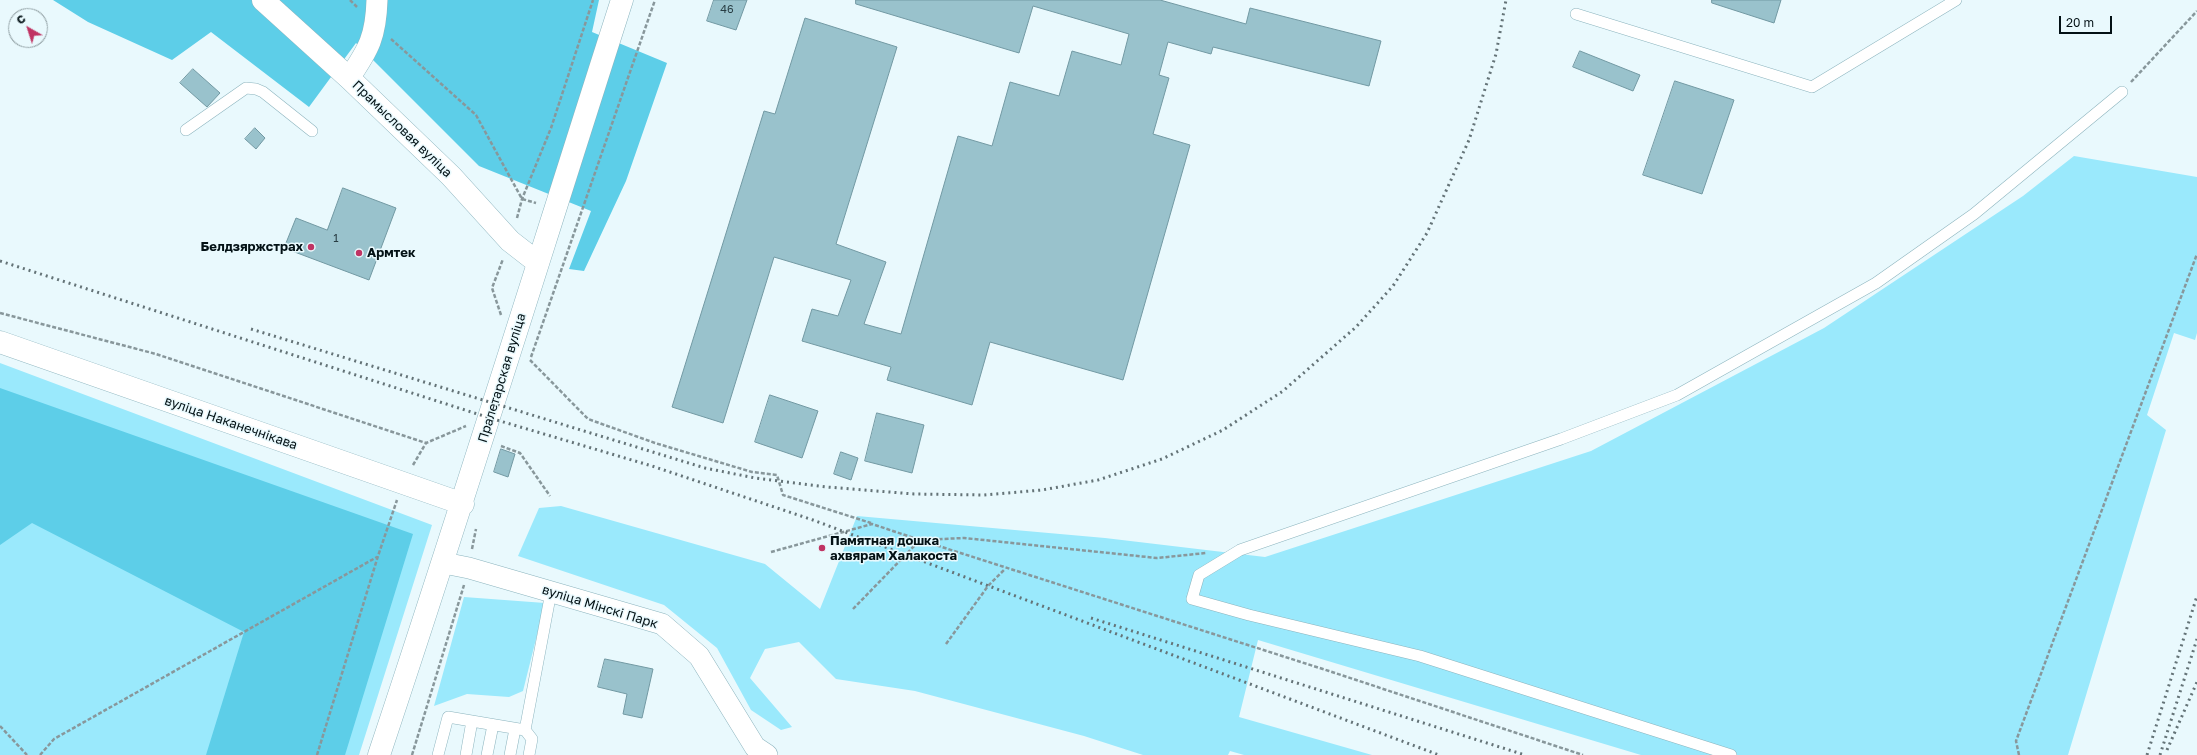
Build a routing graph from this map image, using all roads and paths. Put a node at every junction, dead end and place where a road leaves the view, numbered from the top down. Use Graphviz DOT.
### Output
graph roads {
  1 [pos="263,0"];
  2 [pos="350,0"];
  3 [pos="376,0"];
  4 [pos="622,0"];
  5 [pos="655,0"];
  6 [pos="1956,0"];
  7 [pos="2197,10"];
  8 [pos="1576,14"];
  9 [pos="376,25"];
  10 [pos="349,78"];
  11 [pos="2122,92"];
  12 [pos="186,130"];
  13 [pos="312,131"];
  14 [pos="555,209"];
  15 [pos="579,217"];
  16 [pos="2197,254"];
  17 [pos="537,262"];
  18 [pos="0,313"];
  19 [pos="0,342"];
  20 [pos="530,360"];
  21 [pos="528,367"];
  22 [pos="500,441"];
  23 [pos="426,443"];
  24 [pos="403,483"];
  25 [pos="550,496"];
  26 [pos="463,504"];
  27 [pos="476,524"];
  28 [pos="872,524"];
  29 [pos="920,540"];
  30 [pos="771,552"];
  31 [pos="1210,552"];
  32 [pos="378,556"];
  33 [pos="444,563"];
  34 [pos="469,568"];
  35 [pos="1005,569"];
  36 [pos="551,592"];
  37 [pos="853,609"];
  38 [pos="946,644"];
  39 [pos="472,721"];
  40 [pos="493,725"];
  41 [pos="0,726"];
  42 [pos="520,730"];
  43 [pos="27,755"];
  44 [pos="40,755"];
  45 [pos="317,755"];
  46 [pos="379,755"];
  47 [pos="412,755"];
  48 [pos="438,755"];
  49 [pos="466,755"];
  50 [pos="487,755"];
  51 [pos="510,755"];
  52 [pos="529,755"];
  53 [pos="767,755"];
  54 [pos="1583,755"];
  55 [pos="1731,755"];
  56 [pos="2019,755"];
  1 -- 10 [label="main road, Прамысловая вуліца"];
  2 -- 9 [label="path"];
  3 -- 9 [label="street"];
  4 -- 14 [label="main road, Пралетарская вуліца"];
  5 -- 15 [label="path"];
  6 -- 8 [label="lane"];
  7 -- 11 [label="path"];
  9 -- 10 [label="street"];
  9 -- 14 [label="path"];
  10 -- 17 [label="main road, Прамысловая вуліца"];
  11 -- 55 [label="lane"];
  12 -- 13 [label="lane"];
  14 -- 15 [label="path"];
  14 -- 17 [label="main road, Пралетарская вуліца"];
  15 -- 20 [label="path"];
  16 -- 56 [label="path"];
  17 -- 26 [label="main road, Пралетарская вуліца"];
  18 -- 23 [label="path"];
  19 -- 24 [label="main road, вуліца Наканечнікава"];
  20 -- 21 [label="path"];
  20 -- 28 [label="path"];
  22 -- 25 [label="path"];
  24 -- 26 [label="main road, вуліца Наканечнікава"];
  24 -- 32 [label="path"];
  26 -- 33 [label="main road, Пралетарская вуліца"];
  27 -- 34 [label="path"];
  28 -- 29 [label="path"];
  28 -- 30 [label="path"];
  29 -- 31 [label="path"];
  29 -- 35 [label="path"];
  29 -- 37 [label="path"];
  32 -- 44 [label="path"];
  32 -- 45 [label="path"];
  33 -- 34 [label="street, вуліца Мінскі Парк"];
  33 -- 46 [label="main road, Пралетарская вуліца"];
  34 -- 36 [label="street, вуліца Мінскі Парк"];
  34 -- 47 [label="path"];
  35 -- 38 [label="path"];
  35 -- 54 [label="path"];
  36 -- 42 [label="lane"];
  36 -- 53 [label="street, вуліца Мінскі Парк"];
  39 -- 40 [label="lane"];
  39 -- 48 [label="lane"];
  39 -- 49 [label="lane"];
  40 -- 42 [label="lane"];
  40 -- 50 [label="lane"];
  41 -- 43 [label="path"];
  42 -- 51 [label="lane"];
  42 -- 52 [label="lane"];
}
